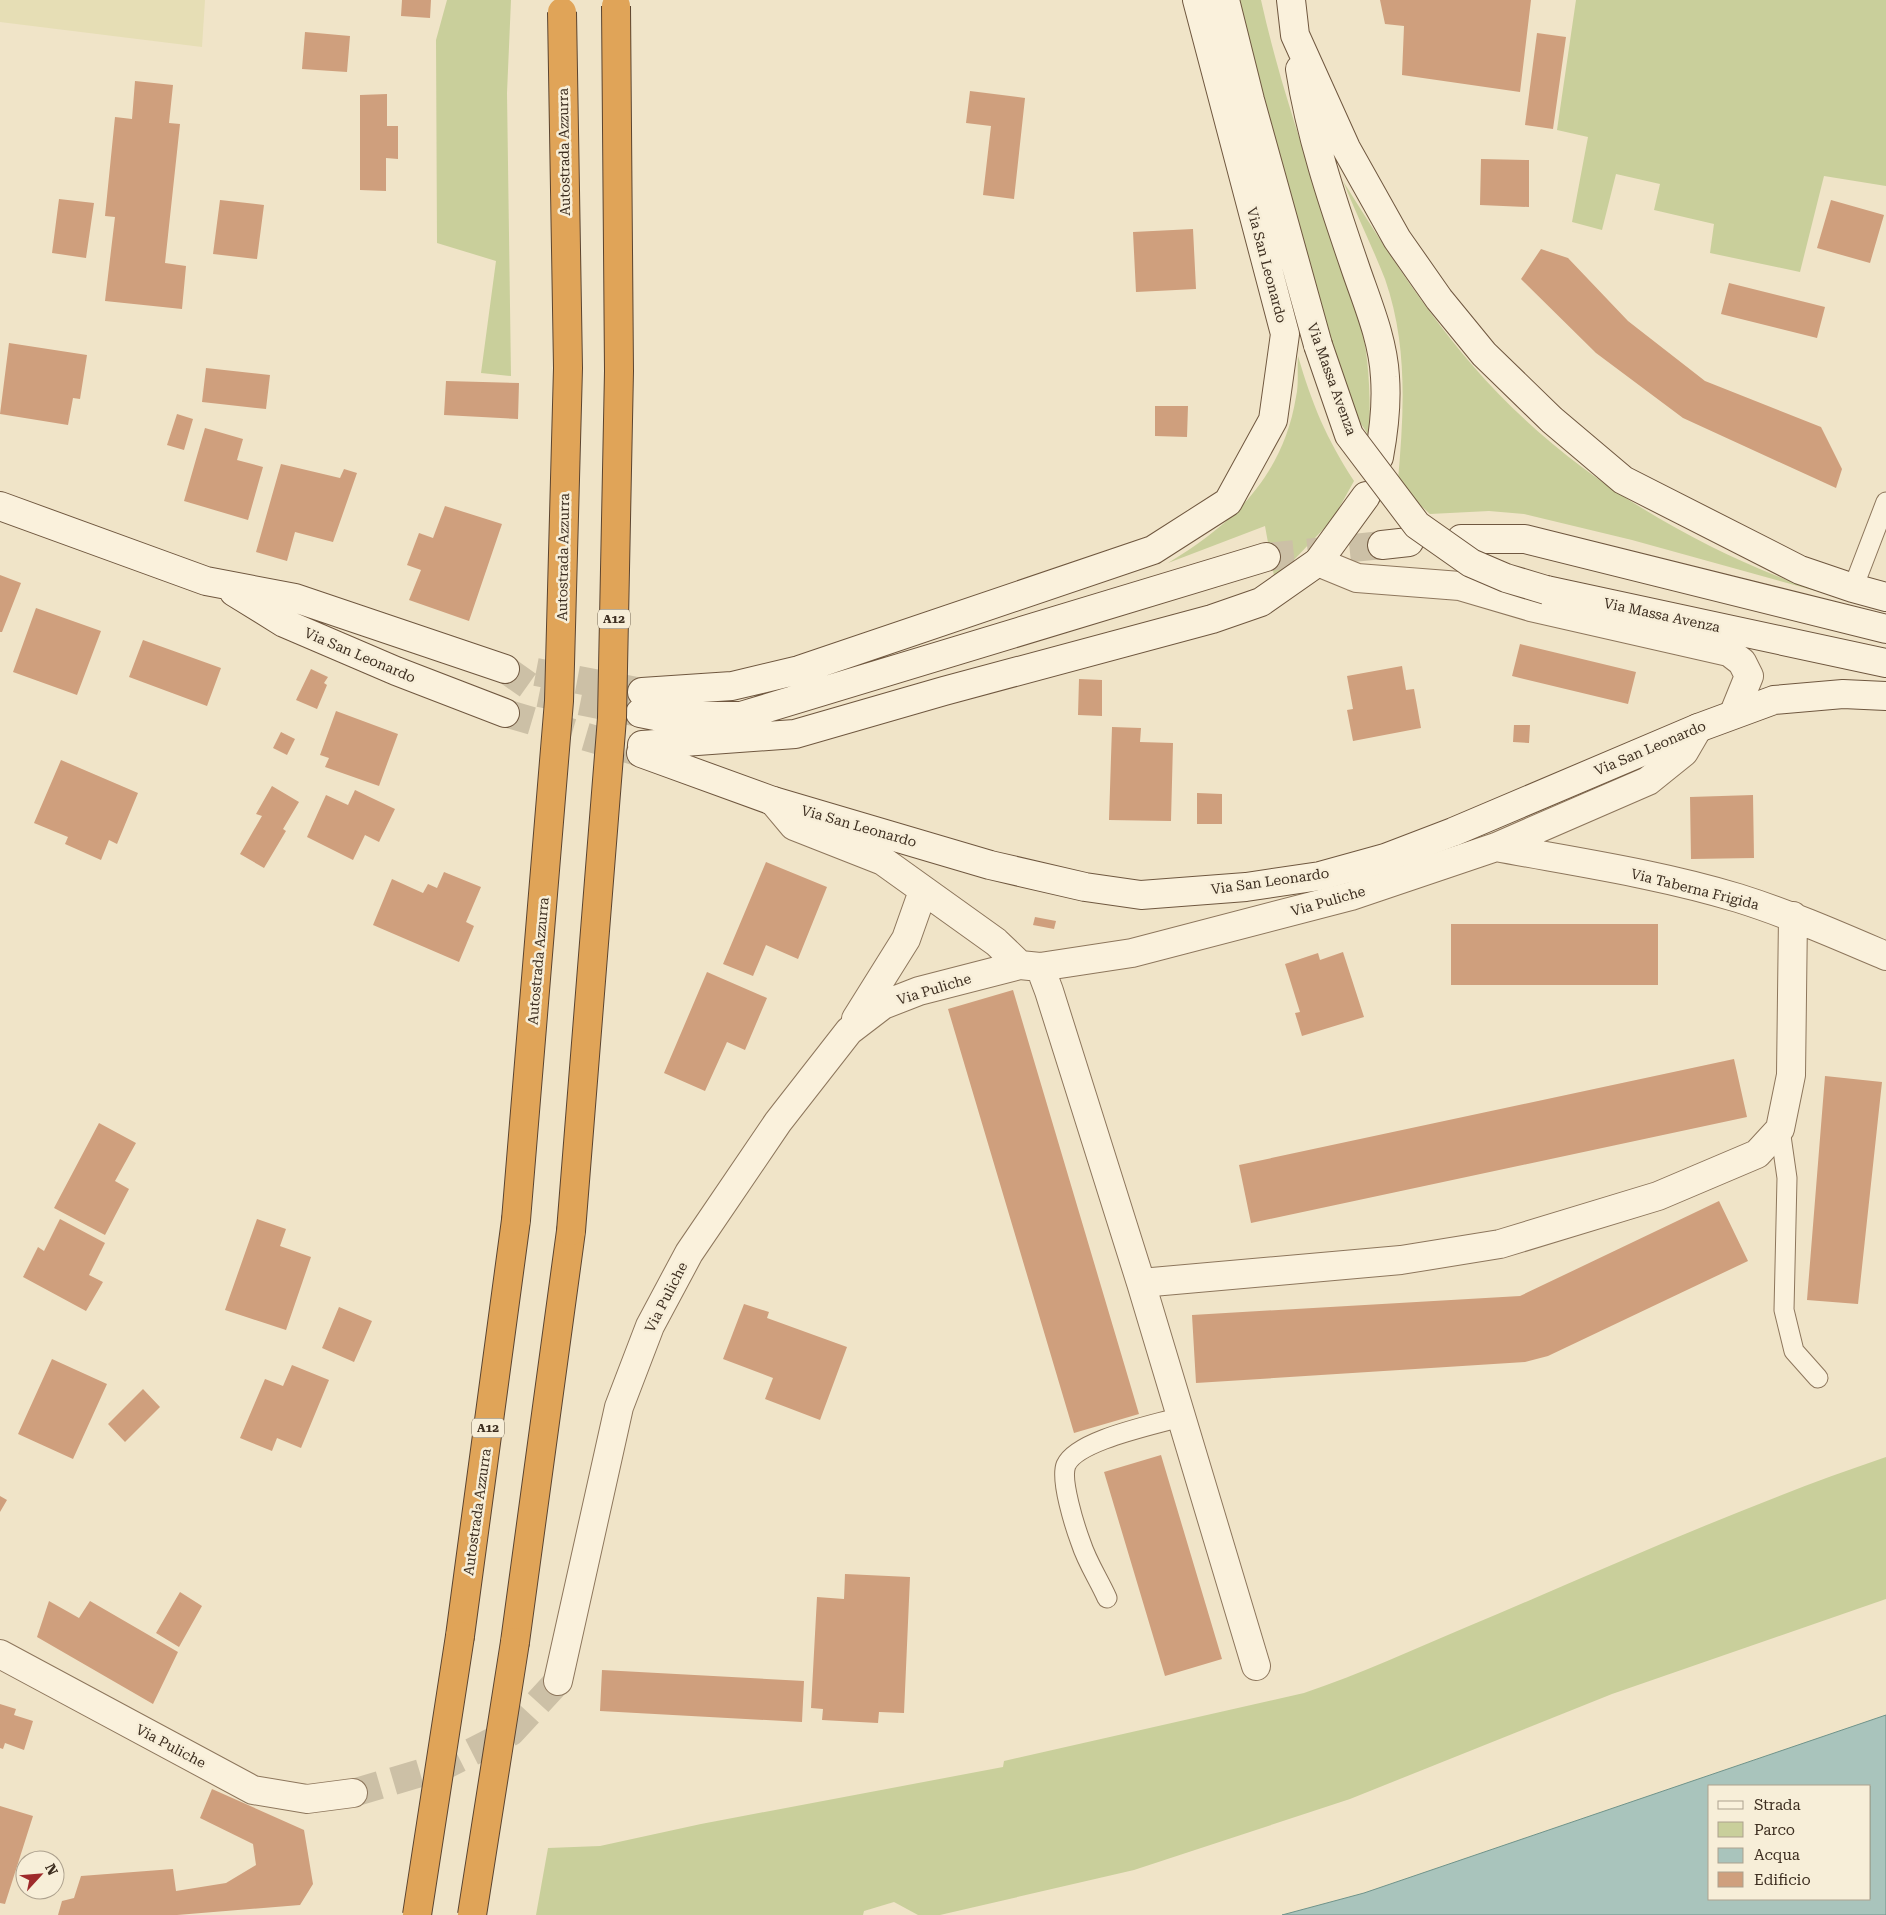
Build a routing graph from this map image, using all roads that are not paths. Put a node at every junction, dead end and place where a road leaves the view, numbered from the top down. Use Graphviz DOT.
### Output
graph roads {
  1 [pos="1197,0"];
  2 [pos="1225,0"];
  3 [pos="1291,0"];
  4 [pos="616,3"];
  5 [pos="562,6"];
  6 [pos="1295,35"];
  7 [pos="1379,457"];
  8 [pos="1366,496"];
  9 [pos="1886,502"];
  10 [pos="0,506"];
  11 [pos="1461,539"];
  12 [pos="1266,557"];
  13 [pos="1318,562"];
  14 [pos="220,584"];
  15 [pos="1852,588"];
  16 [pos="1886,597"];
  17 [pos="1886,629"];
  18 [pos="1886,663"];
  19 [pos="505,669"];
  20 [pos="1886,696"];
  21 [pos="505,713"];
  22 [pos="1734,713"];
  23 [pos="1698,728"];
  24 [pos="773,801"];
  25 [pos="1496,847"];
  26 [pos="923,891"];
  27 [pos="1793,916"];
  28 [pos="1886,956"];
  29 [pos="1030,966"];
  30 [pos="849,1031"];
  31 [pos="1780,1129"];
  32 [pos="1141,1283"];
  33 [pos="1818,1378"];
  34 [pos="1180,1417"];
  35 [pos="1107,1598"];
  36 [pos="0,1654"];
  37 [pos="1256,1666"];
  38 [pos="558,1681"];
  39 [pos="353,1793"];
  40 [pos="417,1915"];
  41 [pos="472,1915"];
  1 -- 12 [label="main road, Via San Leonardo"];
  2 -- 18 [label="main road, Via Massa Avenza, bridge"];
  3 -- 6 [label="main road"];
  4 -- 41 [label="highway, A12, bridge"];
  5 -- 40 [label="highway, Autostrada Azzurra / A12, bridge"];
  6 -- 7 [label="main road"];
  6 -- 15 [label="main road"];
  8 -- 13 [label="main road, Via San Leonardo"];
  9 -- 15 [label="lane"];
  10 -- 14 [label="main road, Via San Leonardo"];
  11 -- 17 [label="main road"];
  13 -- 22 [label="main road"];
  13 -- 24 [label="main road, Via San Leonardo"];
  14 -- 19 [label="main road, Via San Leonardo"];
  14 -- 21 [label="main road, Via San Leonardo"];
  15 -- 16 [label="main road"];
  20 -- 22 [label="main road, Via San Leonardo"];
  22 -- 23 [label="main road, Via San Leonardo"];
  23 -- 24 [label="main road, Via San Leonardo"];
  23 -- 25 [label="main road, Via Puliche"];
  24 -- 26 [label="main road"];
  25 -- 27 [label="main road, Via Taberna Frigida"];
  25 -- 29 [label="main road, Via Puliche"];
  26 -- 29 [label="main road"];
  26 -- 30 [label="main road"];
  27 -- 28 [label="main road, Via Taberna Frigida"];
  27 -- 31 [label="main road"];
  29 -- 30 [label="main road, Via Puliche"];
  29 -- 32 [label="main road"];
  30 -- 38 [label="main road, Via Puliche"];
  31 -- 32 [label="main road"];
  31 -- 33 [label="lane"];
  32 -- 34 [label="main road"];
  34 -- 35 [label="lane"];
  34 -- 37 [label="main road"];
  36 -- 39 [label="main road, Via Puliche"];
}
